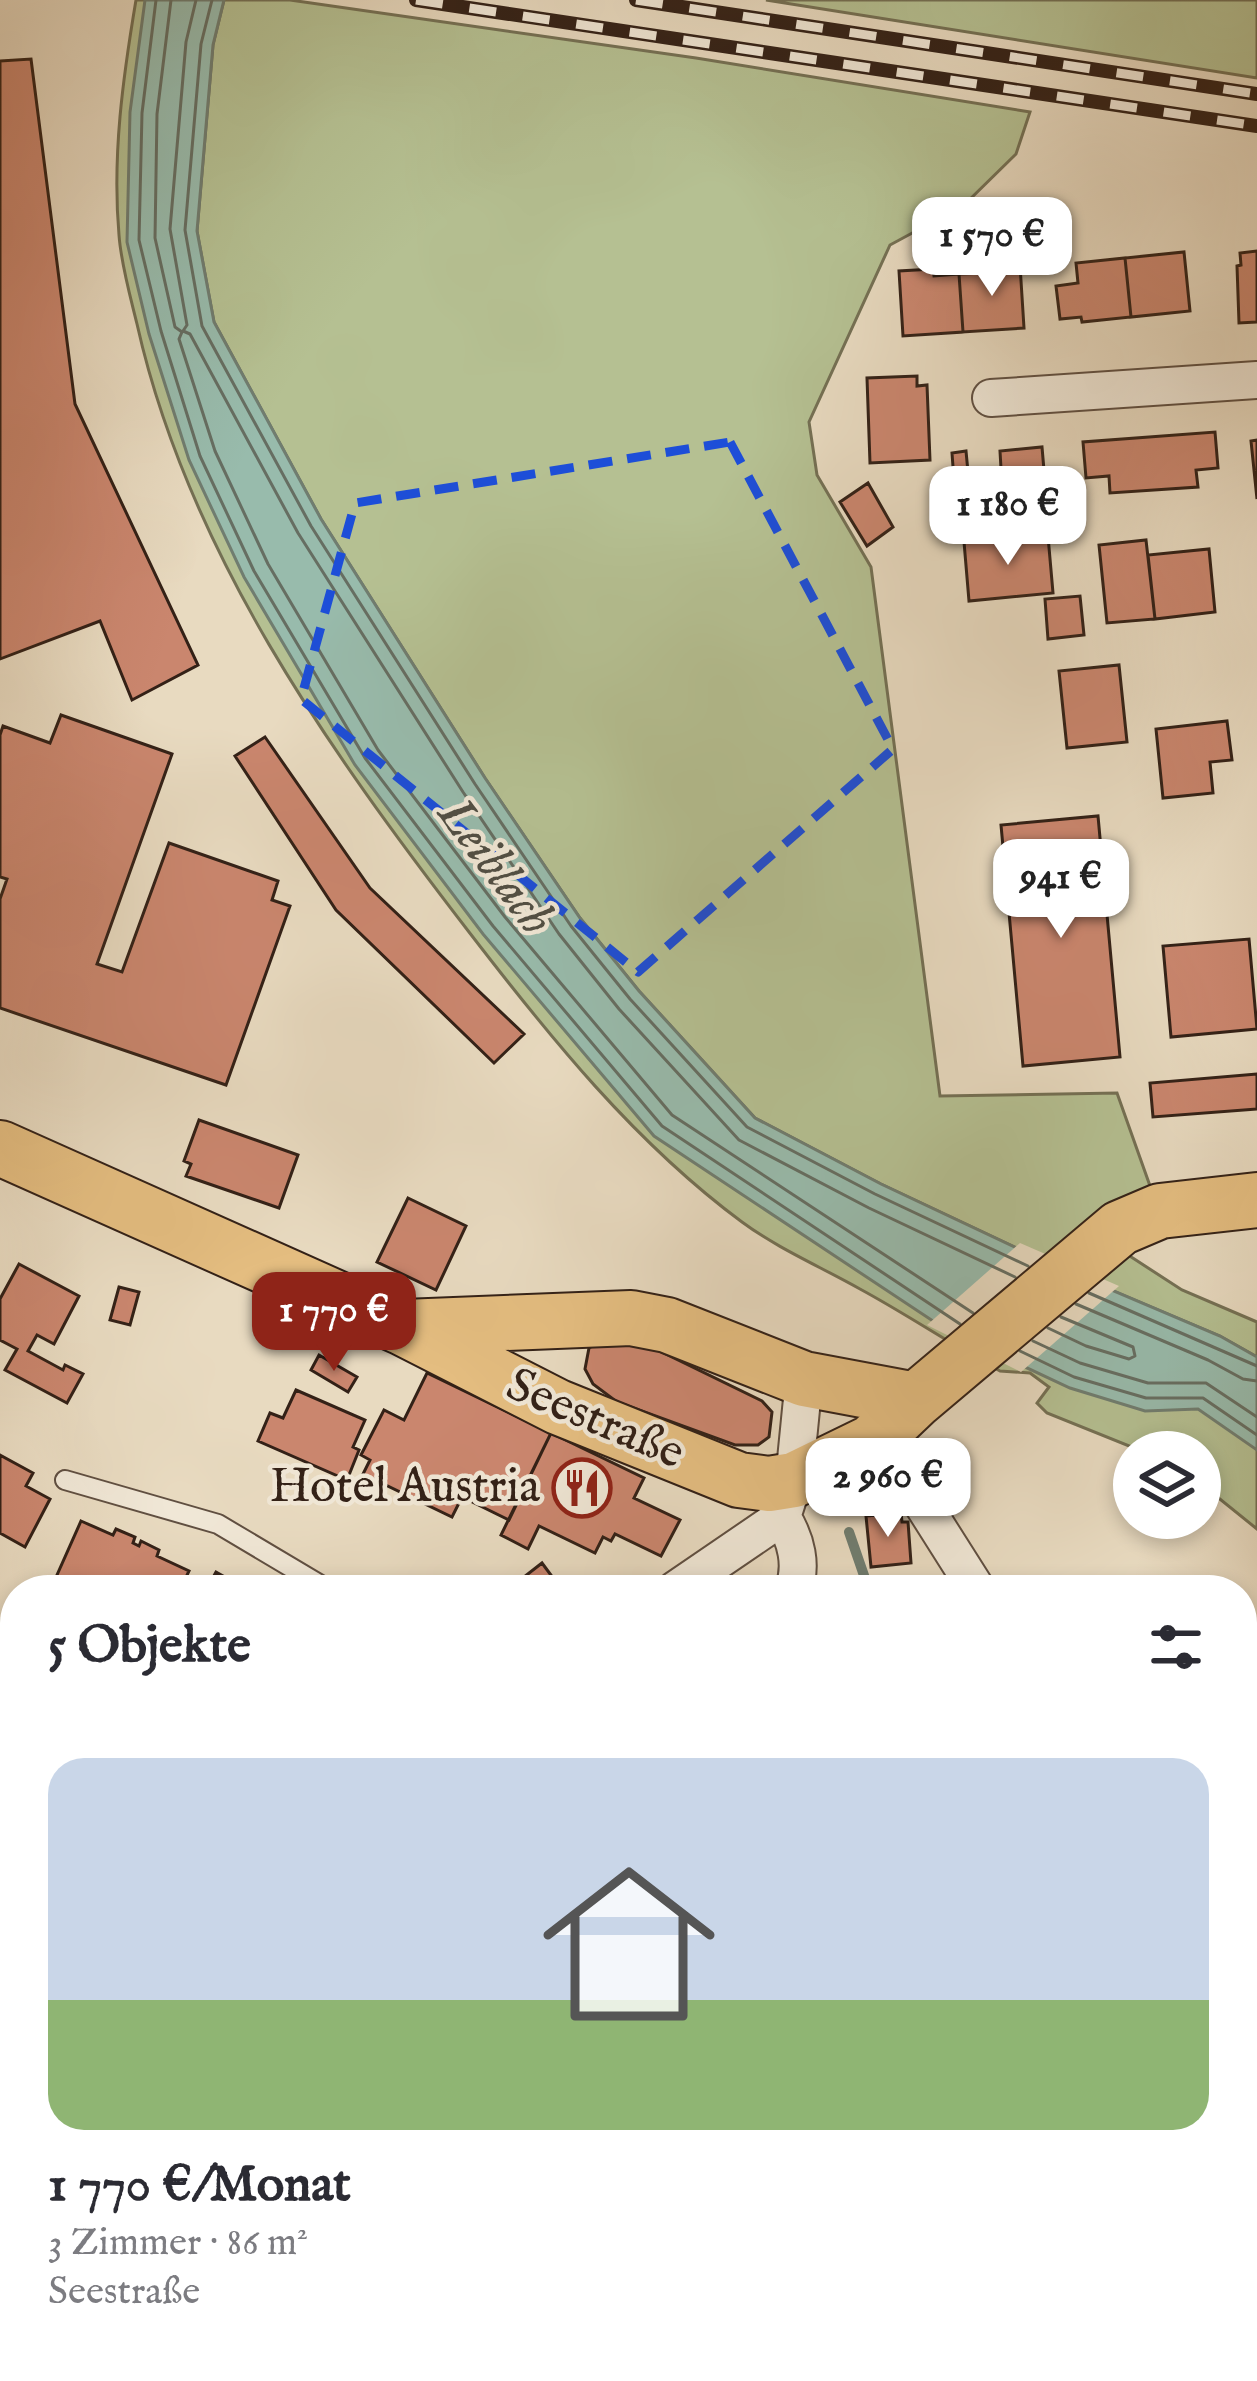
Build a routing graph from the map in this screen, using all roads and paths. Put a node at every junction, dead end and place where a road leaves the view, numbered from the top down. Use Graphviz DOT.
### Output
graph roads {
  1 [pos="1257,380"];
  2 [pos="991,398"];
  3 [pos="0,1148"];
  4 [pos="1257,1200"];
  5 [pos="401,1327"];
  6 [pos="804,1379"];
  7 [pos="933,1386"];
  8 [pos="872,1442"];
  9 [pos="65,1480"];
  10 [pos="788,1498"];
  11 [pos="304,1575"];
  12 [pos="693,1575"];
  13 [pos="799,1575"];
  14 [pos="968,1575"];
  1 -- 2 [label="street"];
  3 -- 5 [label="main road, Seestraße"];
  4 -- 7 [label="main road, Seestraße"];
  5 -- 6 [label="main road, Seestraße"];
  5 -- 10 [label="main road, Seestraße"];
  6 -- 7 [label="main road, Seestraße"];
  6 -- 10 [label="street"];
  7 -- 8 [label="main road, Seestraße"];
  8 -- 10 [label="main road, Seestraße"];
  8 -- 14 [label="street"];
  9 -- 11 [label="lane"];
  10 -- 12 [label="street"];
  10 -- 13 [label="street"];
}
